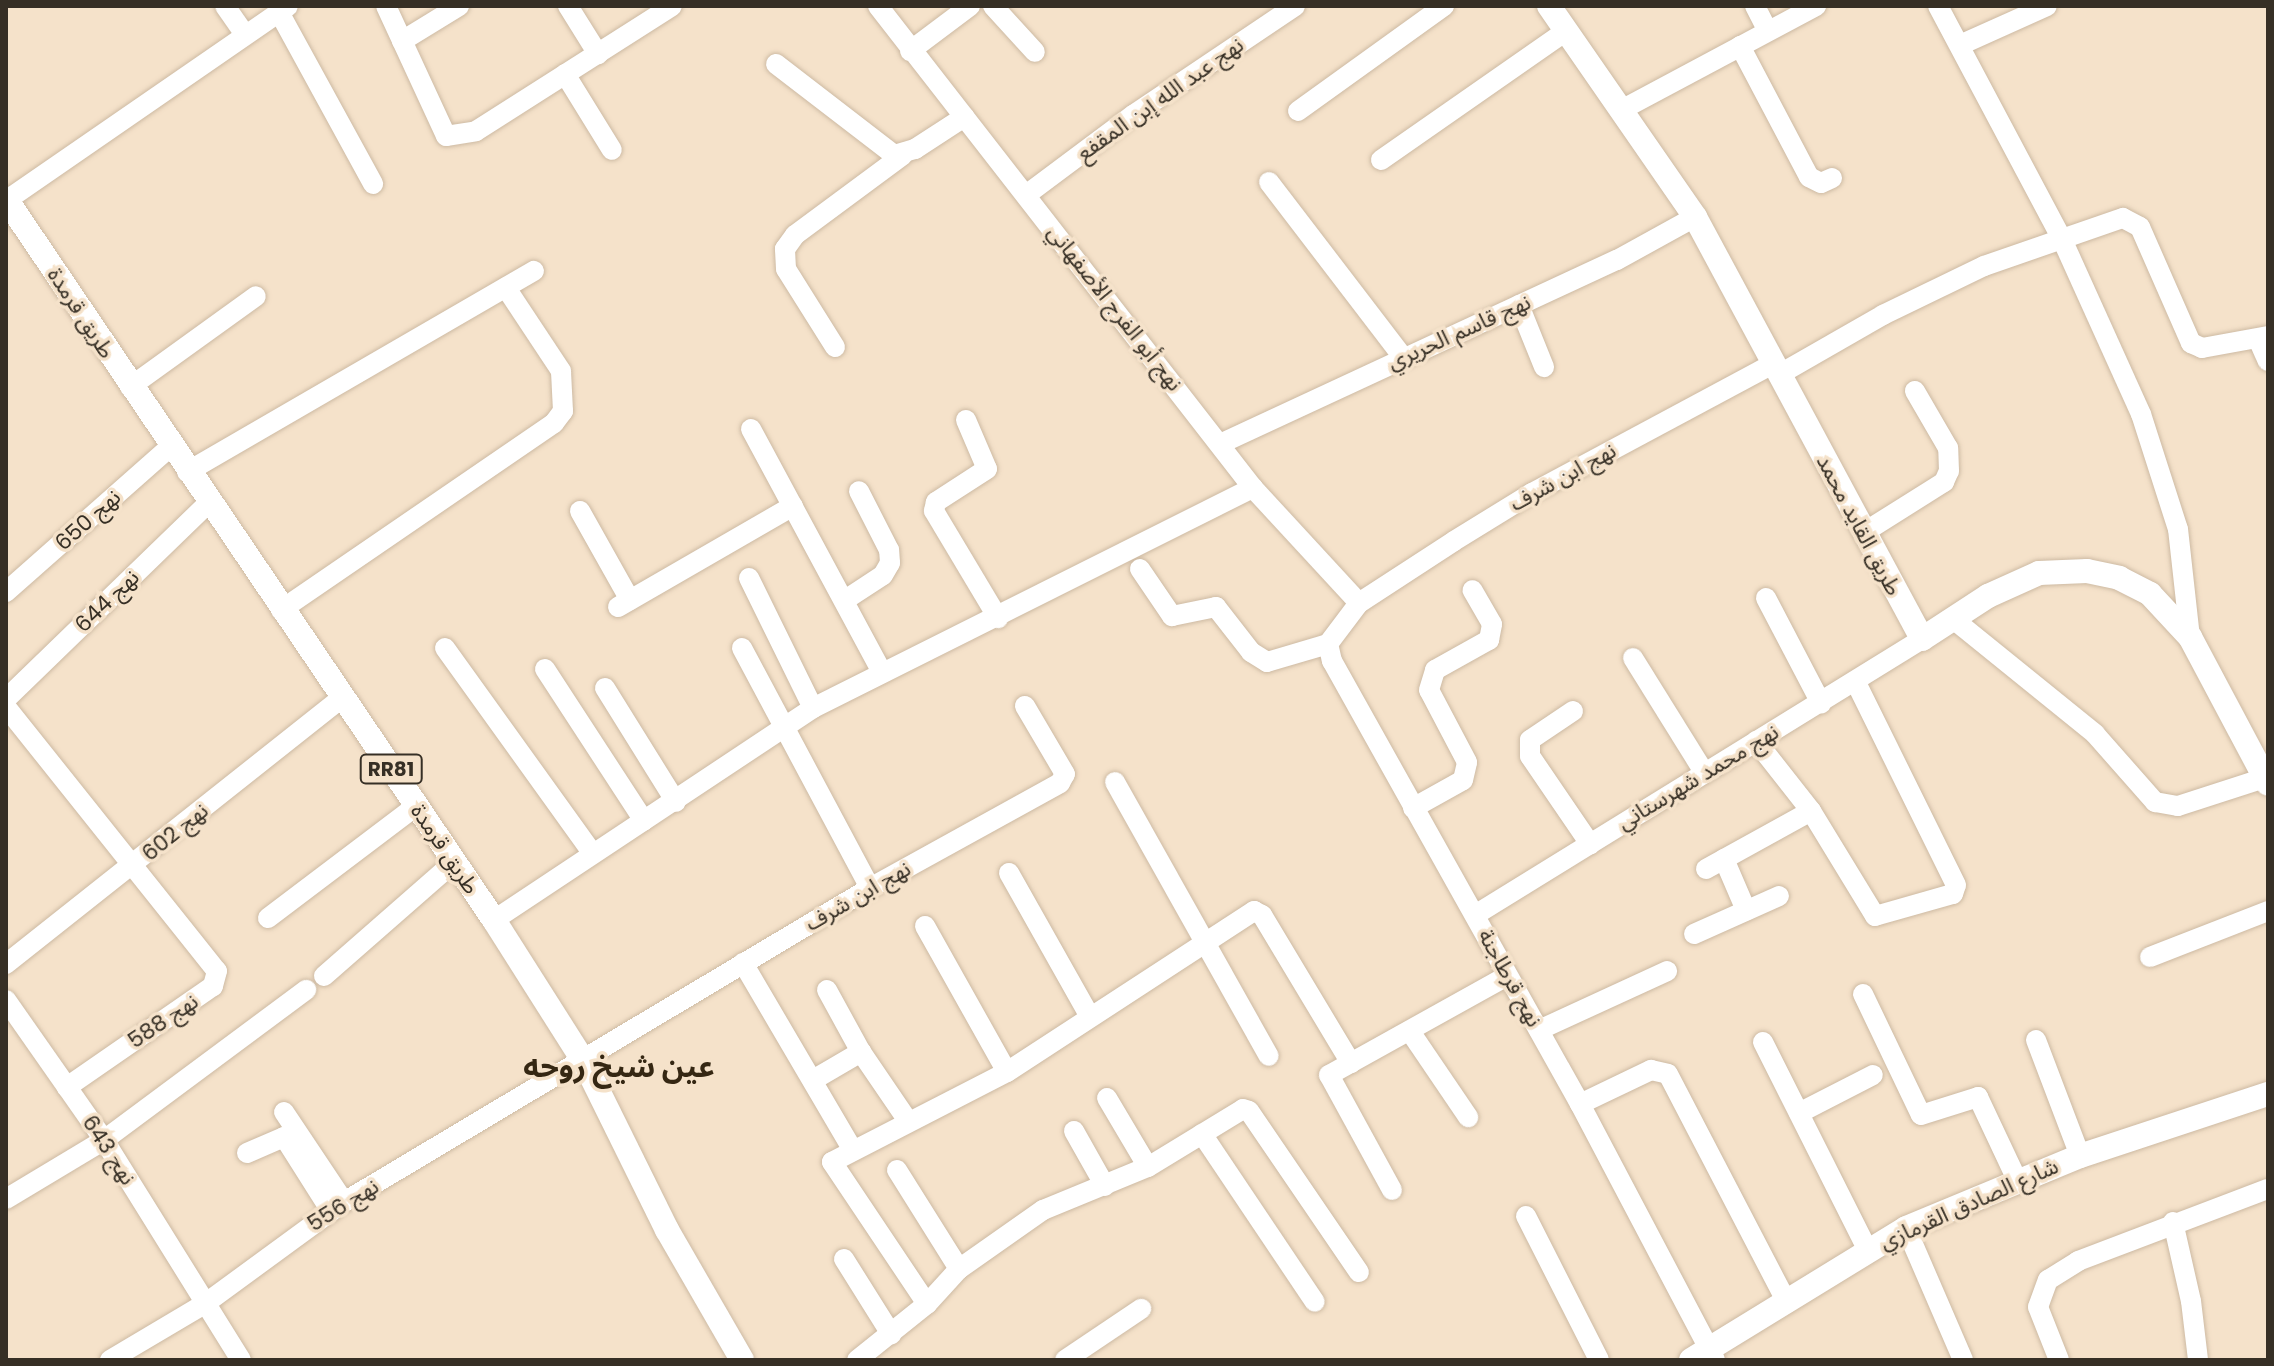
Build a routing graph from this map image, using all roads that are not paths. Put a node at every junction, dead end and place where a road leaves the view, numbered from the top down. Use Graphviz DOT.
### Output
graph roads {
  1 [pos="225,6"];
  2 [pos="386,6"];
  3 [pos="459,6"];
  4 [pos="568,6"];
  5 [pos="672,6"];
  6 [pos="878,6"];
  7 [pos="970,6"];
  8 [pos="993,6"];
  9 [pos="1295,6"];
  10 [pos="1444,6"];
  11 [pos="1549,6"];
  12 [pos="1755,6"];
  13 [pos="1816,6"];
  14 [pos="1938,6"];
  15 [pos="2047,6"];
  16 [pos="283,9"];
  17 [pos="1767,30"];
  18 [pos="1566,31"];
  19 [pos="244,33"];
  20 [pos="402,41"];
  21 [pos="1960,45"];
  22 [pos="1740,46"];
  23 [pos="910,51"];
  24 [pos="1035,52"];
  25 [pos="598,54"];
  26 [pos="776,64"];
  27 [pos="565,74"];
  28 [pos="1623,109"];
  29 [pos="1298,111"];
  30 [pos="964,117"];
  31 [pos="612,150"];
  32 [pos="903,155"];
  33 [pos="1381,160"];
  34 [pos="1832,178"];
  35 [pos="1269,182"];
  36 [pos="373,184"];
  37 [pos="1026,195"];
  38 [pos="7,204"];
  39 [pos="1695,217"];
  40 [pos="2061,237"];
  41 [pos="534,271"];
  42 [pos="506,288"];
  43 [pos="256,296"];
  44 [pos="1519,305"];
  45 [pos="2263,338"];
  46 [pos="835,347"];
  47 [pos="1402,356"];
  48 [pos="2268,361"];
  49 [pos="1544,367"];
  50 [pos="1777,368"];
  51 [pos="130,387"];
  52 [pos="1915,391"];
  53 [pos="966,420"];
  54 [pos="751,429"];
  55 [pos="1222,443"];
  56 [pos="170,447"];
  57 [pos="187,472"];
  58 [pos="1253,488"];
  59 [pos="859,491"];
  60 [pos="209,502"];
  61 [pos="793,506"];
  62 [pos="580,511"];
  63 [pos="1863,533"];
  64 [pos="1140,569"];
  65 [pos="749,578"];
  66 [pos="1472,590"];
  67 [pos="6,592"];
  68 [pos="1766,598"];
  69 [pos="845,600"];
  70 [pos="1359,603"];
  71 [pos="281,610"];
  72 [pos="998,618"];
  73 [pos="1952,618"];
  74 [pos="2190,637"];
  75 [pos="1922,639"];
  76 [pos="1328,644"];
  77 [pos="445,648"];
  78 [pos="742,648"];
  79 [pos="1633,658"];
  80 [pos="545,669"];
  81 [pos="882,672"];
  82 [pos="1856,683"];
  83 [pos="605,688"];
  84 [pos="343,697"];
  85 [pos="6,699"];
  86 [pos="1821,703"];
  87 [pos="1025,706"];
  88 [pos="6,707"];
  89 [pos="813,708"];
  90 [pos="1573,711"];
  91 [pos="781,729"];
  92 [pos="1756,741"];
  93 [pos="1704,772"];
  94 [pos="2267,779"];
  95 [pos="1115,782"];
  96 [pos="676,802"];
  97 [pos="416,806"];
  98 [pos="1413,808"];
  99 [pos="1811,811"];
  100 [pos="644,821"];
  101 [pos="1590,844"];
  102 [pos="591,851"];
  103 [pos="454,862"];
  104 [pos="137,864"];
  105 [pos="1009,873"];
  106 [pos="870,888"];
  107 [pos="1779,896"];
  108 [pos="1746,910"];
  109 [pos="2268,911"];
  110 [pos="1475,915"];
  111 [pos="268,918"];
  112 [pos="494,920"];
  113 [pos="925,926"];
  114 [pos="1694,934"];
  115 [pos="1204,946"];
  116 [pos="2150,957"];
  117 [pos="743,963"];
  118 [pos="6,964"];
  119 [pos="1667,971"];
  120 [pos="324,976"];
  121 [pos="1507,976"];
  122 [pos="306,990"];
  123 [pos="827,990"];
  124 [pos="1863,994"];
  125 [pos="6,1000"];
  126 [pos="1090,1017"];
  127 [pos="1539,1030"];
  128 [pos="1411,1033"];
  129 [pos="2036,1040"];
  130 [pos="1763,1042"];
  131 [pos="861,1052"];
  132 [pos="1269,1056"];
  133 [pos="584,1062"];
  134 [pos="1351,1063"];
  135 [pos="1007,1072"];
  136 [pos="1873,1075"];
  137 [pos="813,1080"];
  138 [pos="67,1087"];
  139 [pos="2268,1094"];
  140 [pos="1107,1098"];
  141 [pos="1580,1104"];
  142 [pos="284,1112"];
  143 [pos="1799,1113"];
  144 [pos="1468,1117"];
  145 [pos="908,1121"];
  146 [pos="1074,1131"];
  147 [pos="1202,1134"];
  148 [pos="104,1140"];
  149 [pos="852,1149"];
  150 [pos="247,1153"];
  151 [pos="2080,1156"];
  152 [pos="1148,1167"];
  153 [pos="897,1170"];
  154 [pos="2018,1182"];
  155 [pos="1105,1186"];
  156 [pos="2268,1189"];
  157 [pos="1392,1190"];
  158 [pos="6,1199"];
  159 [pos="337,1206"];
  160 [pos="1526,1216"];
  161 [pos="2173,1222"];
  162 [pos="1906,1228"];
  163 [pos="1867,1249"];
  164 [pos="844,1259"];
  165 [pos="959,1269"];
  166 [pos="1359,1272"];
  167 [pos="1315,1302"];
  168 [pos="206,1303"];
  169 [pos="1787,1303"];
  170 [pos="927,1304"];
  171 [pos="1141,1309"];
  172 [pos="891,1334"];
  173 [pos="1705,1356"];
  174 [pos="110,1360"];
  175 [pos="241,1360"];
  176 [pos="742,1360"];
  177 [pos="857,1360"];
  178 [pos="1065,1360"];
  179 [pos="1599,1360"];
  180 [pos="1963,1360"];
  181 [pos="2059,1360"];
  182 [pos="2198,1360"];
  1 -- 19 [label="street"];
  2 -- 20 [label="street"];
  3 -- 20 [label="street"];
  4 -- 25 [label="street"];
  5 -- 25 [label="street"];
  6 -- 23 [label="street, نهج أبو الفرج الأصفهاني"];
  7 -- 23 [label="street"];
  8 -- 24 [label="street"];
  9 -- 37 [label="street, نهج عبد الله إبن المقفع"];
  10 -- 29 [label="street"];
  11 -- 18 [label="main road, طريق القايد محمد"];
  12 -- 17 [label="street"];
  13 -- 17 [label="street"];
  14 -- 21 [label="street"];
  15 -- 21 [label="street"];
  16 -- 19 [label="street"];
  16 -- 36 [label="street"];
  17 -- 22 [label="street"];
  18 -- 28 [label="main road, طريق القايد محمد"];
  18 -- 33 [label="street"];
  19 -- 38 [label="street"];
  20 -- 27 [label="street"];
  21 -- 40 [label="street"];
  22 -- 28 [label="street"];
  22 -- 34 [label="street"];
  23 -- 30 [label="street, نهج أبو الفرج الأصفهاني"];
  25 -- 27 [label="street"];
  26 -- 32 [label="street"];
  27 -- 31 [label="street"];
  28 -- 39 [label="main road, طريق القايد محمد"];
  30 -- 32 [label="street"];
  30 -- 37 [label="street, نهج أبو الفرج الأصفهاني"];
  32 -- 46 [label="street"];
  35 -- 47 [label="street"];
  37 -- 55 [label="street, نهج أبو الفرج الأصفهاني"];
  38 -- 51 [label="main road, طريق قرمدة / RR81"];
  39 -- 44 [label="street, نهج قاسم الحريري"];
  39 -- 50 [label="main road, طريق القايد محمد"];
  40 -- 45 [label="street, نهج ابن شرف"];
  40 -- 50 [label="street, نهج ابن شرف"];
  40 -- 74 [label="street"];
  41 -- 42 [label="street"];
  42 -- 57 [label="street"];
  42 -- 71 [label="street"];
  43 -- 51 [label="street"];
  44 -- 47 [label="street, نهج قاسم الحريري"];
  44 -- 49 [label="street"];
  45 -- 48 [label="street"];
  47 -- 55 [label="street, نهج قاسم الحريري"];
  50 -- 63 [label="main road, طريق القايد محمد"];
  50 -- 70 [label="street, نهج ابن شرف"];
  51 -- 56 [label="main road, طريق قرمدة / RR81"];
  52 -- 63 [label="street"];
  53 -- 72 [label="street"];
  54 -- 61 [label="street"];
  55 -- 58 [label="street, نهج أبو الفرج الأصفهاني"];
  56 -- 57 [label="main road, طريق قرمدة / RR81"];
  56 -- 67 [label="street, نهج 650"];
  57 -- 60 [label="main road, طريق قرمدة / RR81"];
  58 -- 70 [label="street, نهج أبو الفرج الأصفهاني"];
  58 -- 72 [label="street"];
  59 -- 69 [label="street"];
  60 -- 71 [label="main road, طريق قرمدة / RR81"];
  60 -- 85 [label="street, نهج 644"];
  61 -- 62 [label="street"];
  61 -- 69 [label="street"];
  63 -- 75 [label="main road, طريق القايد محمد"];
  64 -- 76 [label="street"];
  65 -- 89 [label="street"];
  66 -- 98 [label="street"];
  68 -- 86 [label="street"];
  69 -- 81 [label="street"];
  70 -- 76 [label="street"];
  71 -- 84 [label="main road, طريق قرمدة / RR81"];
  72 -- 81 [label="street"];
  73 -- 74 [label="main road"];
  73 -- 75 [label="main road"];
  73 -- 94 [label="street"];
  74 -- 94 [label="main road"];
  75 -- 82 [label="street, نهج محمد شهرستاني"];
  76 -- 98 [label="street, نهج قرطاجنة"];
  77 -- 102 [label="street"];
  78 -- 91 [label="street"];
  79 -- 93 [label="street"];
  80 -- 100 [label="street"];
  81 -- 89 [label="street"];
  82 -- 86 [label="street, نهج محمد شهرستاني"];
  82 -- 99 [label="street"];
  83 -- 96 [label="street"];
  84 -- 97 [label="main road, طريق قرمدة / RR81"];
  84 -- 104 [label="street, نهج 602"];
  86 -- 92 [label="street, نهج محمد شهرستاني"];
  87 -- 106 [label="street, نهج ابن شرف"];
  88 -- 104 [label="street"];
  89 -- 91 [label="street"];
  90 -- 101 [label="street"];
  91 -- 96 [label="street"];
  91 -- 106 [label="street"];
  92 -- 93 [label="street, نهج محمد شهرستاني"];
  92 -- 99 [label="street"];
  93 -- 101 [label="street, نهج محمد شهرستاني"];
  95 -- 115 [label="street"];
  96 -- 100 [label="street"];
  97 -- 103 [label="main road, طريق قرمدة / RR81"];
  97 -- 111 [label="street"];
  98 -- 110 [label="street, نهج قرطاجنة"];
  99 -- 108 [label="street"];
  100 -- 102 [label="street"];
  101 -- 110 [label="street, نهج محمد شهرستاني"];
  102 -- 112 [label="street"];
  103 -- 112 [label="main road, طريق قرمدة / RR81"];
  103 -- 120 [label="street"];
  104 -- 118 [label="street, نهج 602"];
  104 -- 138 [label="street, نهج 588"];
  105 -- 126 [label="street"];
  106 -- 117 [label="street, نهج ابن شرف"];
  107 -- 108 [label="street"];
  108 -- 114 [label="street"];
  109 -- 116 [label="street"];
  110 -- 121 [label="street, نهج قرطاجنة"];
  112 -- 133 [label="main road, طريق قرمدة / RR81"];
  113 -- 135 [label="street"];
  115 -- 126 [label="street"];
  115 -- 132 [label="street"];
  115 -- 134 [label="street"];
  117 -- 133 [label="street, نهج ابن شرف"];
  117 -- 137 [label="street"];
  119 -- 127 [label="street"];
  121 -- 127 [label="street, نهج قرطاجنة"];
  121 -- 128 [label="street"];
  122 -- 148 [label="street"];
  123 -- 131 [label="street"];
  124 -- 154 [label="street"];
  125 -- 138 [label="street, نهج 643"];
  126 -- 135 [label="street"];
  127 -- 141 [label="street, نهج قرطاجنة"];
  128 -- 134 [label="street"];
  128 -- 144 [label="street"];
  129 -- 151 [label="street"];
  130 -- 143 [label="street"];
  131 -- 137 [label="street"];
  131 -- 145 [label="street"];
  133 -- 159 [label="street, نهج 556"];
  133 -- 176 [label="main road, طريق قرمدة / RR81"];
  134 -- 157 [label="street"];
  135 -- 145 [label="street"];
  136 -- 143 [label="street"];
  137 -- 149 [label="street"];
  138 -- 148 [label="street, نهج 643"];
  139 -- 151 [label="main road, شارع الصادق القرمازي"];
  140 -- 152 [label="street"];
  141 -- 169 [label="street"];
  141 -- 173 [label="street, نهج قرطاجنة"];
  142 -- 159 [label="street"];
  143 -- 163 [label="street"];
  145 -- 149 [label="street"];
  146 -- 155 [label="street"];
  147 -- 152 [label="street"];
  147 -- 166 [label="street"];
  147 -- 167 [label="street"];
  148 -- 158 [label="street"];
  148 -- 168 [label="street, نهج 643"];
  149 -- 170 [label="street"];
  150 -- 159 [label="street"];
  151 -- 154 [label="main road, شارع الصادق القرمازي"];
  152 -- 155 [label="street"];
  153 -- 165 [label="street"];
  154 -- 162 [label="main road, شارع الصادق القرمازي"];
  155 -- 165 [label="street"];
  156 -- 161 [label="street"];
  159 -- 168 [label="street, نهج 556"];
  160 -- 179 [label="street"];
  161 -- 181 [label="street"];
  161 -- 182 [label="street"];
  162 -- 163 [label="main road, شارع الصادق القرمازي"];
  162 -- 180 [label="street"];
  163 -- 169 [label="main road, شارع الصادق القرمازي"];
  164 -- 172 [label="street"];
  165 -- 170 [label="street"];
  168 -- 174 [label="street, نهج 556"];
  168 -- 175 [label="street, نهج 643"];
  169 -- 173 [label="main road, شارع الصادق القرمازي"];
  170 -- 172 [label="street"];
  171 -- 178 [label="street"];
  172 -- 177 [label="street"];
}
